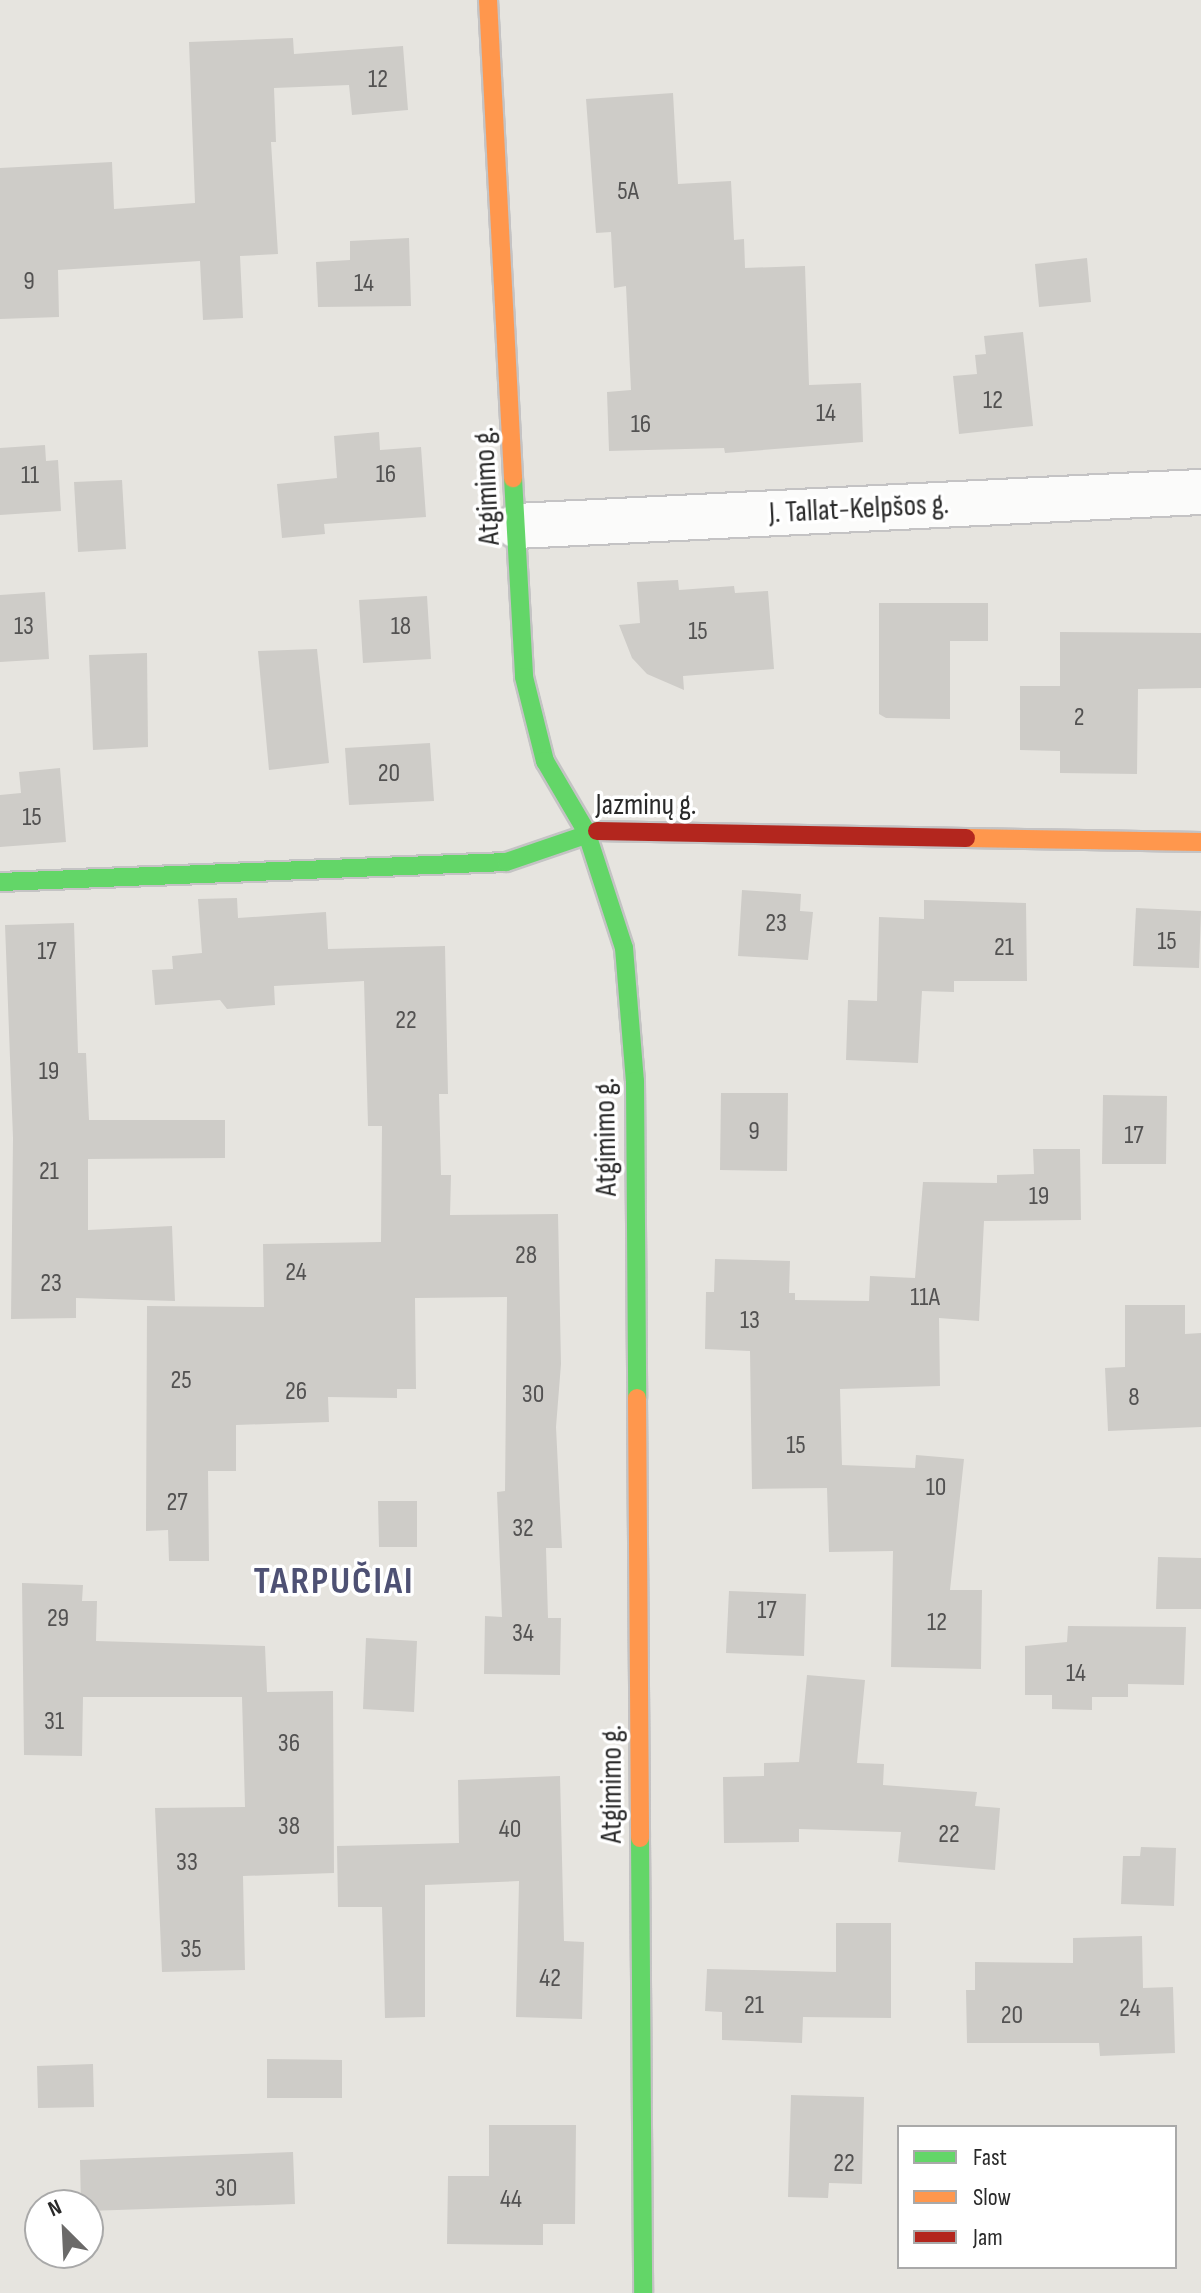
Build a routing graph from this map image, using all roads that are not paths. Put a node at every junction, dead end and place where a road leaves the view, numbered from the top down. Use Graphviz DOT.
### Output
graph roads {
  1 [pos="488,0"];
  2 [pos="1201,492"];
  3 [pos="517,526"];
  4 [pos="586,831"];
  5 [pos="1201,842"];
  6 [pos="0,882"];
  7 [pos="643,2293"];
  1 -- 3 [label="street, Atgimimo g."];
  2 -- 3 [label="street, J. Tallat-Kelpšos g."];
  3 -- 4 [label="street, Atgimimo g."];
  4 -- 5 [label="street, Jazminų g."];
  4 -- 6 [label="street, Jazminų g."];
  4 -- 7 [label="street, Atgimimo g."];
}
